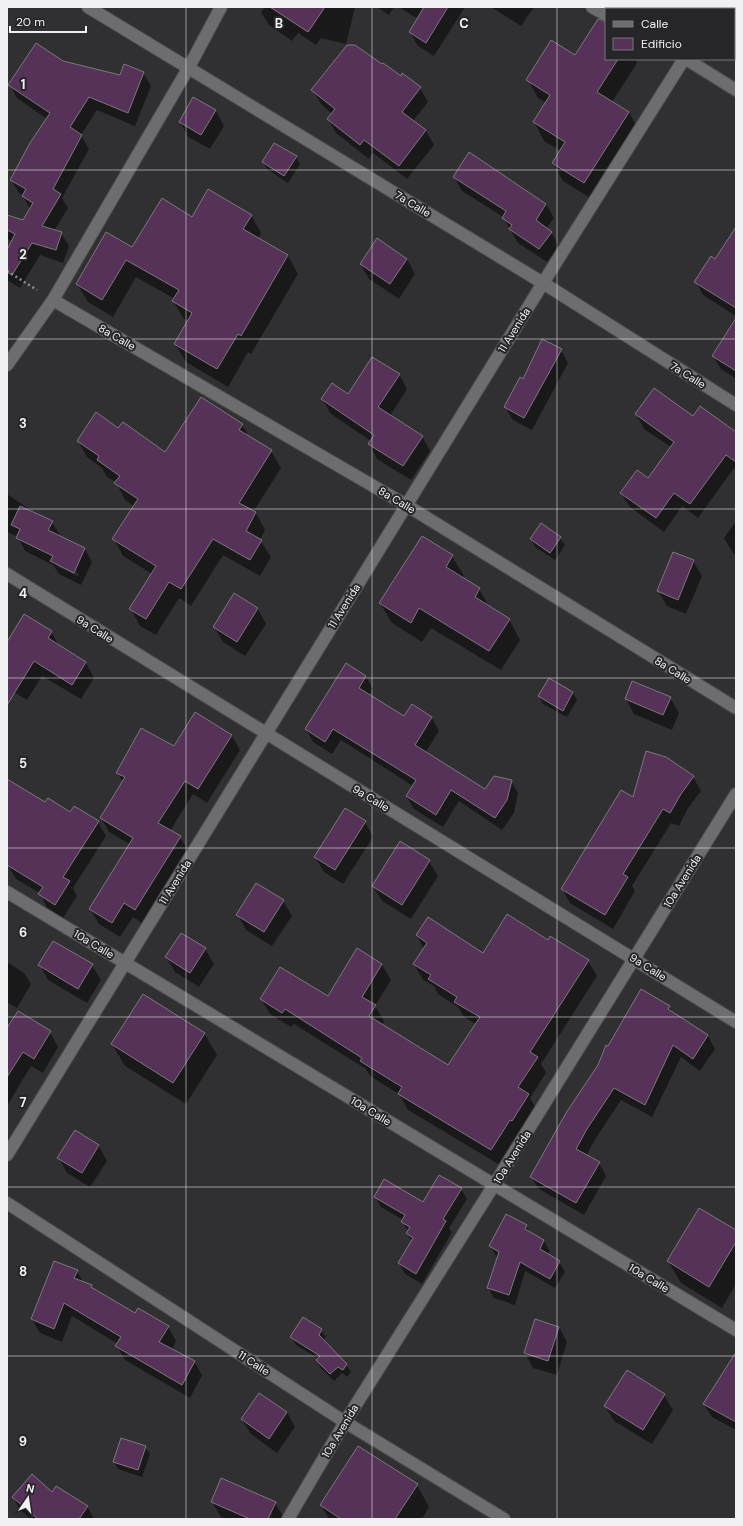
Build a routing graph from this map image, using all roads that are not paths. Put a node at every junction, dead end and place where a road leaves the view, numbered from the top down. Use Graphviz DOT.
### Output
graph roads {
  1 [pos="88,7"];
  2 [pos="221,7"];
  3 [pos="592,7"];
  4 [pos="605,14"];
  5 [pos="684,60"];
  6 [pos="687,60"];
  7 [pos="189,67"];
  8 [pos="736,90"];
  9 [pos="543,283"];
  10 [pos="53,300"];
  11 [pos="7,365"];
  12 [pos="736,405"];
  13 [pos="406,505"];
  14 [pos="7,574"];
  15 [pos="736,708"];
  16 [pos="266,734"];
  17 [pos="736,794"];
  18 [pos="7,892"];
  19 [pos="634,958"];
  20 [pos="125,963"];
  21 [pos="736,1022"];
  22 [pos="7,1155"];
  23 [pos="494,1185"];
  24 [pos="7,1203"];
  25 [pos="736,1330"];
  26 [pos="345,1422"];
  27 [pos="288,1519"];
  28 [pos="504,1519"];
  1 -- 7 [label="street, 7a Calle"];
  2 -- 7 [label="street"];
  3 -- 4 [label="street"];
  5 -- 9 [label="street, 11 Avenida"];
  6 -- 8 [label="street"];
  7 -- 9 [label="street, 7a Calle"];
  7 -- 10 [label="street"];
  9 -- 12 [label="street, 7a Calle"];
  9 -- 13 [label="street, 11 Avenida"];
  10 -- 11 [label="street"];
  10 -- 13 [label="street, 8a Calle"];
  13 -- 15 [label="street, 8a Calle"];
  13 -- 16 [label="street, 11 Avenida"];
  14 -- 16 [label="street, 9a Calle"];
  16 -- 19 [label="street, 9a Calle"];
  16 -- 20 [label="street, 11 Avenida"];
  17 -- 19 [label="street, 10a Avenida"];
  18 -- 20 [label="street, 10a Calle"];
  19 -- 21 [label="street, 9a Calle"];
  19 -- 23 [label="street, 10a Avenida"];
  20 -- 22 [label="street, 11 Avenida"];
  20 -- 23 [label="street, 10a Calle"];
  23 -- 25 [label="street, 10a Calle"];
  23 -- 26 [label="street, 10a Avenida"];
  24 -- 26 [label="street, 11 Calle"];
  26 -- 27 [label="street, 10a Avenida"];
  26 -- 28 [label="street, 11 Calle"];
}
